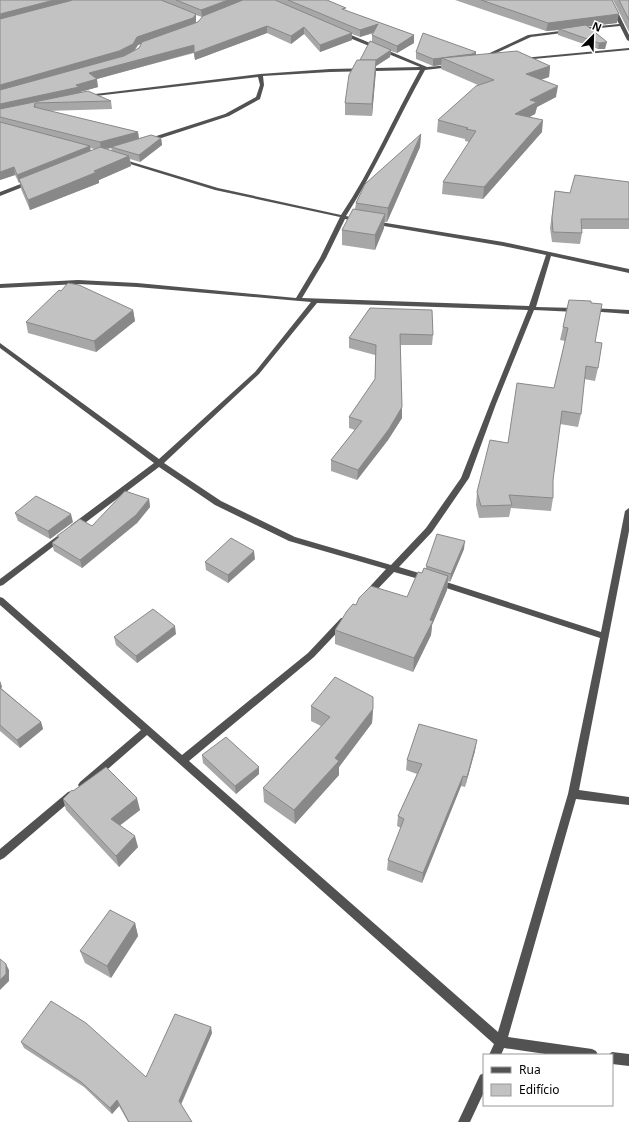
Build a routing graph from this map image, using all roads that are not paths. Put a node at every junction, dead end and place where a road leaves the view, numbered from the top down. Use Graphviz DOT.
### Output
graph roads {
  1 [pos="610,0"];
  2 [pos="605,5"];
  3 [pos="612,5"];
  4 [pos="621,25"];
  5 [pos="336,30"];
  6 [pos="629,40"];
  7 [pos="629,49"];
  8 [pos="519,59"];
  9 [pos="488,62"];
  10 [pos="459,65"];
  11 [pos="423,69"];
  12 [pos="429,69"];
  13 [pos="260,74"];
  14 [pos="79,97"];
  15 [pos="144,142"];
  16 [pos="116,159"];
  17 [pos="36,180"];
  18 [pos="0,194"];
  19 [pos="342,218"];
  20 [pos="549,254"];
  21 [pos="629,271"];
  22 [pos="0,286"];
  23 [pos="298,300"];
  24 [pos="315,301"];
  25 [pos="532,308"];
  26 [pos="629,312"];
  27 [pos="0,345"];
  28 [pos="159,463"];
  29 [pos="629,511"];
  30 [pos="393,568"];
  31 [pos="0,583"];
  32 [pos="0,600"];
  33 [pos="360,603"];
  34 [pos="350,614"];
  35 [pos="604,636"];
  36 [pos="147,730"];
  37 [pos="182,761"];
  38 [pos="573,794"];
  39 [pos="629,801"];
  40 [pos="0,855"];
  41 [pos="501,1042"];
  42 [pos="495,1054"];
  43 [pos="585,1054"];
  44 [pos="613,1058"];
  45 [pos="629,1060"];
  46 [pos="483,1081"];
  47 [pos="464,1122"];
  1 -- 3 [label="street"];
  2 -- 3 [label="street"];
  3 -- 4 [label="street"];
  4 -- 6 [label="street"];
  4 -- 9 [label="street"];
  5 -- 12 [label="street"];
  7 -- 8 [label="street"];
  10 -- 12 [label="street"];
  11 -- 12 [label="street"];
  11 -- 13 [label="street"];
  11 -- 19 [label="street"];
  13 -- 14 [label="street"];
  13 -- 15 [label="street"];
  16 -- 19 [label="street"];
  17 -- 18 [label="street"];
  19 -- 20 [label="street"];
  19 -- 23 [label="street"];
  20 -- 21 [label="street"];
  20 -- 25 [label="street"];
  22 -- 23 [label="street"];
  23 -- 24 [label="street"];
  24 -- 25 [label="street"];
  24 -- 28 [label="street"];
  25 -- 26 [label="street"];
  25 -- 30 [label="street"];
  27 -- 28 [label="street"];
  28 -- 30 [label="street"];
  28 -- 31 [label="street"];
  29 -- 35 [label="street"];
  30 -- 33 [label="street"];
  30 -- 35 [label="street"];
  32 -- 36 [label="street"];
  34 -- 37 [label="street"];
  35 -- 38 [label="street"];
  36 -- 37 [label="street"];
  36 -- 40 [label="street"];
  37 -- 41 [label="street"];
  38 -- 39 [label="street"];
  38 -- 41 [label="street"];
  41 -- 42 [label="street"];
  41 -- 43 [label="street"];
  44 -- 45 [label="street"];
  46 -- 47 [label="street"];
}
